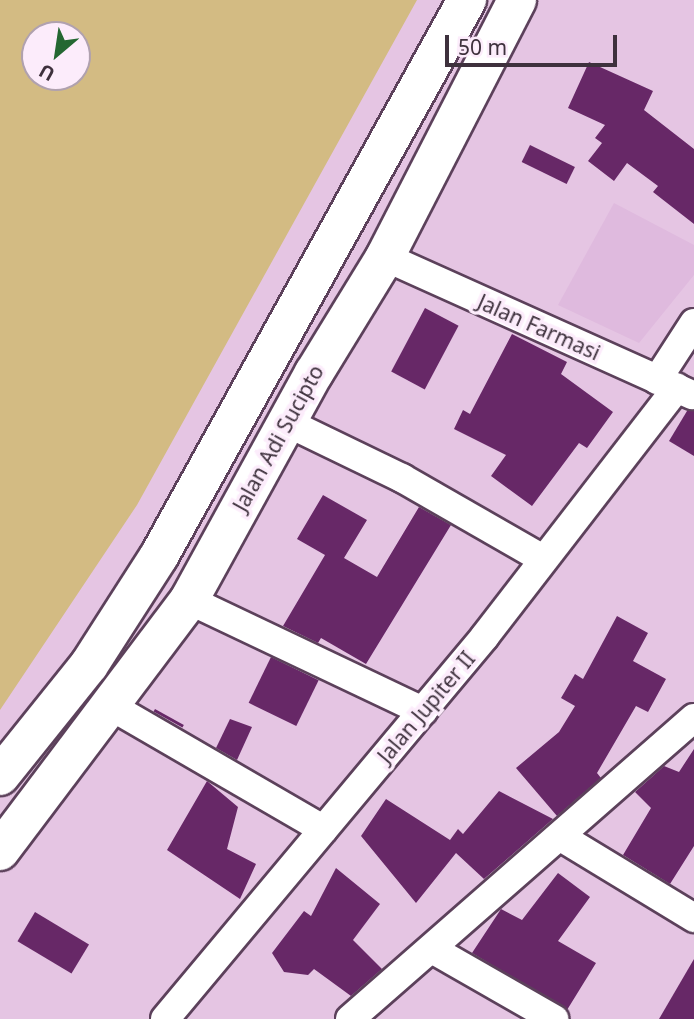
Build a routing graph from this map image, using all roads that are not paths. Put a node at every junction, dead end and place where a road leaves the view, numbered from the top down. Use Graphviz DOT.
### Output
graph roads {
  1 [pos="467,0"];
  2 [pos="517,0"];
  3 [pos="385,257"];
  4 [pos="694,323"];
  5 [pos="676,388"];
  6 [pos="289,423"];
  7 [pos="543,559"];
  8 [pos="189,600"];
  9 [pos="107,704"];
  10 [pos="423,711"];
  11 [pos="688,733"];
  12 [pos="0,776"];
  13 [pos="323,830"];
  14 [pos="561,837"];
  15 [pos="0,851"];
  16 [pos="694,918"];
  17 [pos="432,949"];
  18 [pos="165,1019"];
  19 [pos="350,1019"];
  20 [pos="554,1019"];
  1 -- 12 [label="highway"];
  2 -- 3 [label="highway, Jalan Adi Sucipto"];
  3 -- 5 [label="street, Jalan Farmasi"];
  3 -- 6 [label="highway, Jalan Adi Sucipto"];
  4 -- 5 [label="street, Jalan Jupiter II"];
  5 -- 7 [label="street, Jalan Jupiter II"];
  6 -- 7 [label="street"];
  6 -- 8 [label="highway, Jalan Adi Sucipto"];
  7 -- 10 [label="street, Jalan Jupiter II"];
  8 -- 9 [label="highway, Jalan Adi Sucipto"];
  8 -- 10 [label="street"];
  9 -- 13 [label="street"];
  9 -- 15 [label="highway, Jalan Adi Sucipto"];
  10 -- 13 [label="street, Jalan Jupiter II"];
  11 -- 14 [label="street"];
  13 -- 18 [label="street, Jalan Jupiter II"];
  14 -- 16 [label="street"];
  14 -- 17 [label="street"];
  17 -- 19 [label="street"];
  17 -- 20 [label="street"];
}
